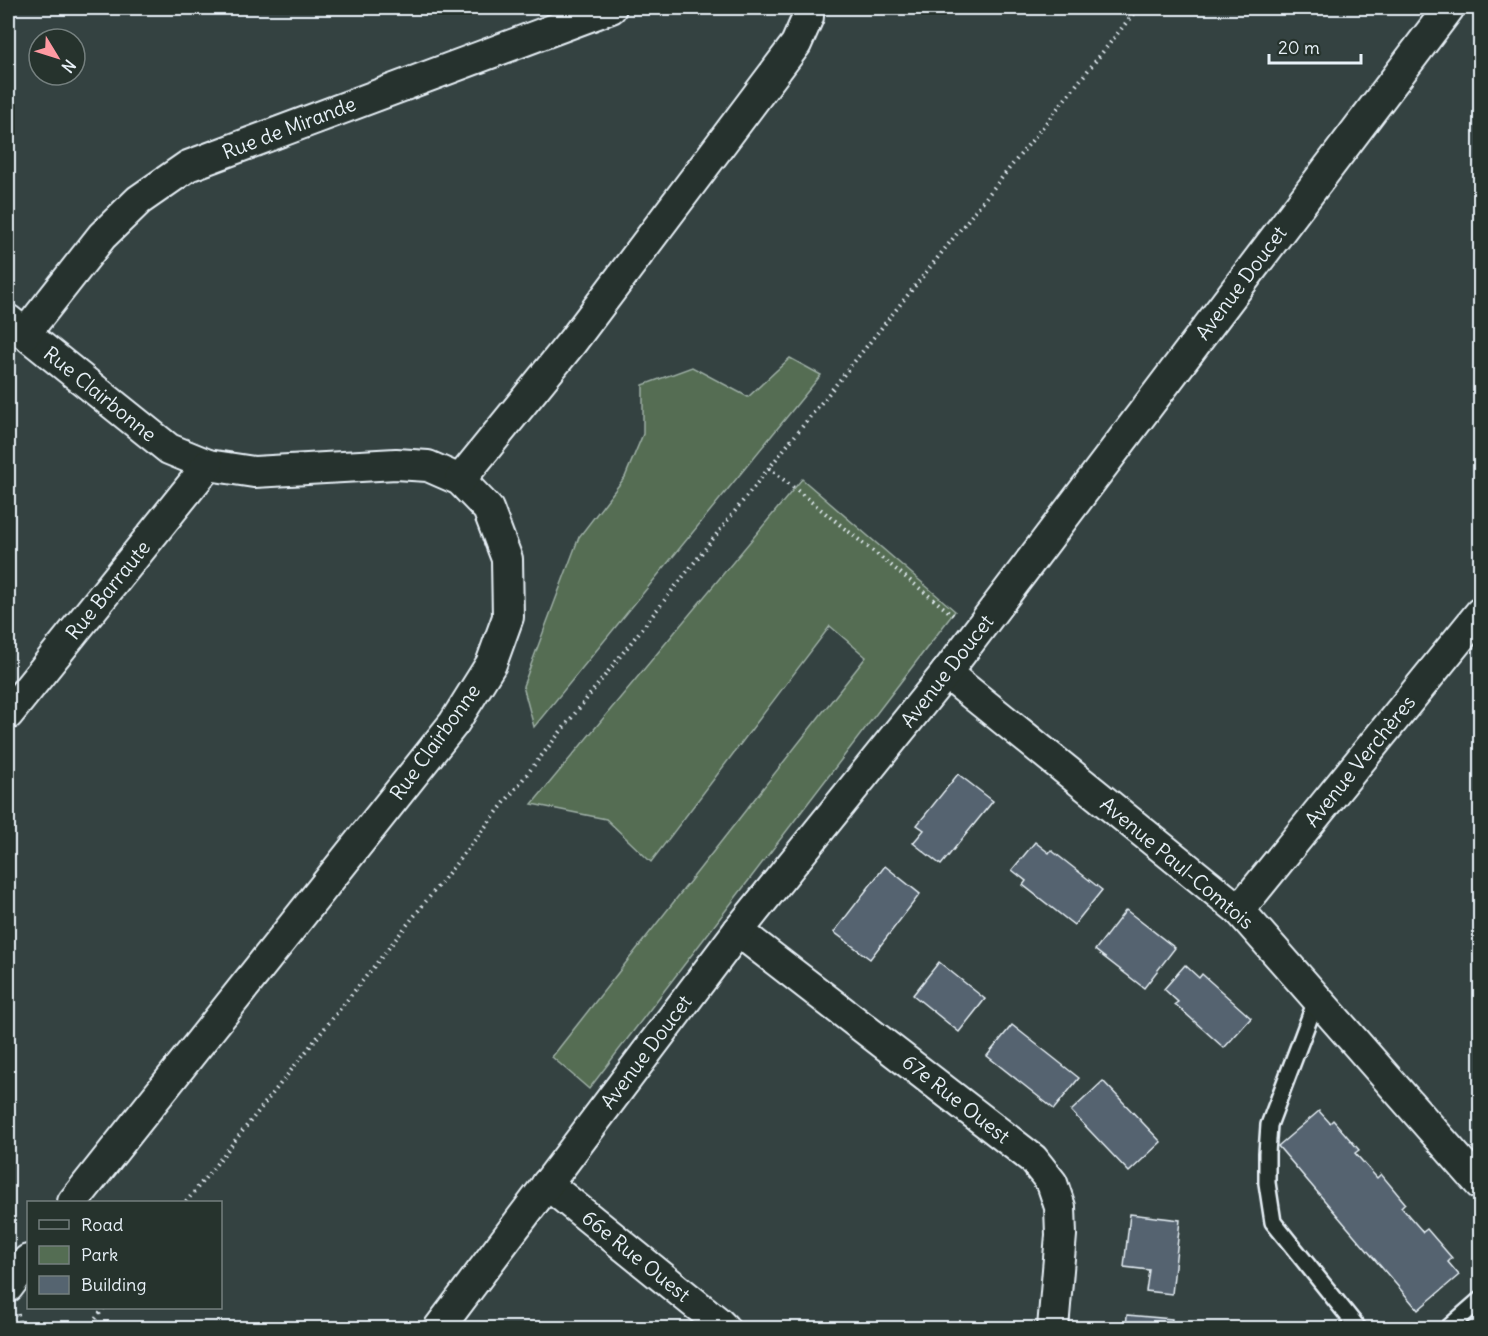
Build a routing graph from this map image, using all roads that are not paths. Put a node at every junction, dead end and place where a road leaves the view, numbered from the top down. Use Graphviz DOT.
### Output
graph roads {
  1 [pos="610,8"];
  2 [pos="807,8"];
  3 [pos="1449,8"];
  4 [pos="16,327"];
  5 [pos="208,465"];
  6 [pos="460,480"];
  7 [pos="1480,613"];
  8 [pos="946,674"];
  9 [pos="8,714"];
  10 [pos="1239,910"];
  11 [pos="738,931"];
  12 [pos="1317,998"];
  13 [pos="1479,1177"];
  14 [pos="547,1184"];
  15 [pos="75,1201"];
  16 [pos="27,1261"];
  17 [pos="8,1287"];
  18 [pos="1480,1300"];
  19 [pos="439,1329"];
  20 [pos="724,1329"];
  21 [pos="1053,1329"];
  22 [pos="1358,1329"];
  23 [pos="1448,1329"];
  1 -- 4 [label="street, Rue de Mirande"];
  2 -- 6 [label="street"];
  3 -- 8 [label="street, Avenue Doucet"];
  4 -- 5 [label="street, Rue Clairbonne"];
  5 -- 6 [label="street, Rue Clairbonne"];
  5 -- 9 [label="street, Rue Barraute"];
  6 -- 15 [label="street, Rue Clairbonne"];
  7 -- 10 [label="street, Avenue Verchères"];
  8 -- 10 [label="street, Avenue Paul-Comtois"];
  8 -- 11 [label="street, Avenue Doucet"];
  10 -- 12 [label="street, Avenue Paul-Comtois"];
  11 -- 14 [label="street, Avenue Doucet"];
  11 -- 21 [label="street, 67e Rue Ouest"];
  12 -- 13 [label="street, Avenue Paul-Comtois"];
  12 -- 22 [label="lane"];
  14 -- 19 [label="street, Avenue Doucet"];
  14 -- 20 [label="street, 66e Rue Ouest"];
  16 -- 17 [label="street"];
  18 -- 23 [label="lane"];
}
